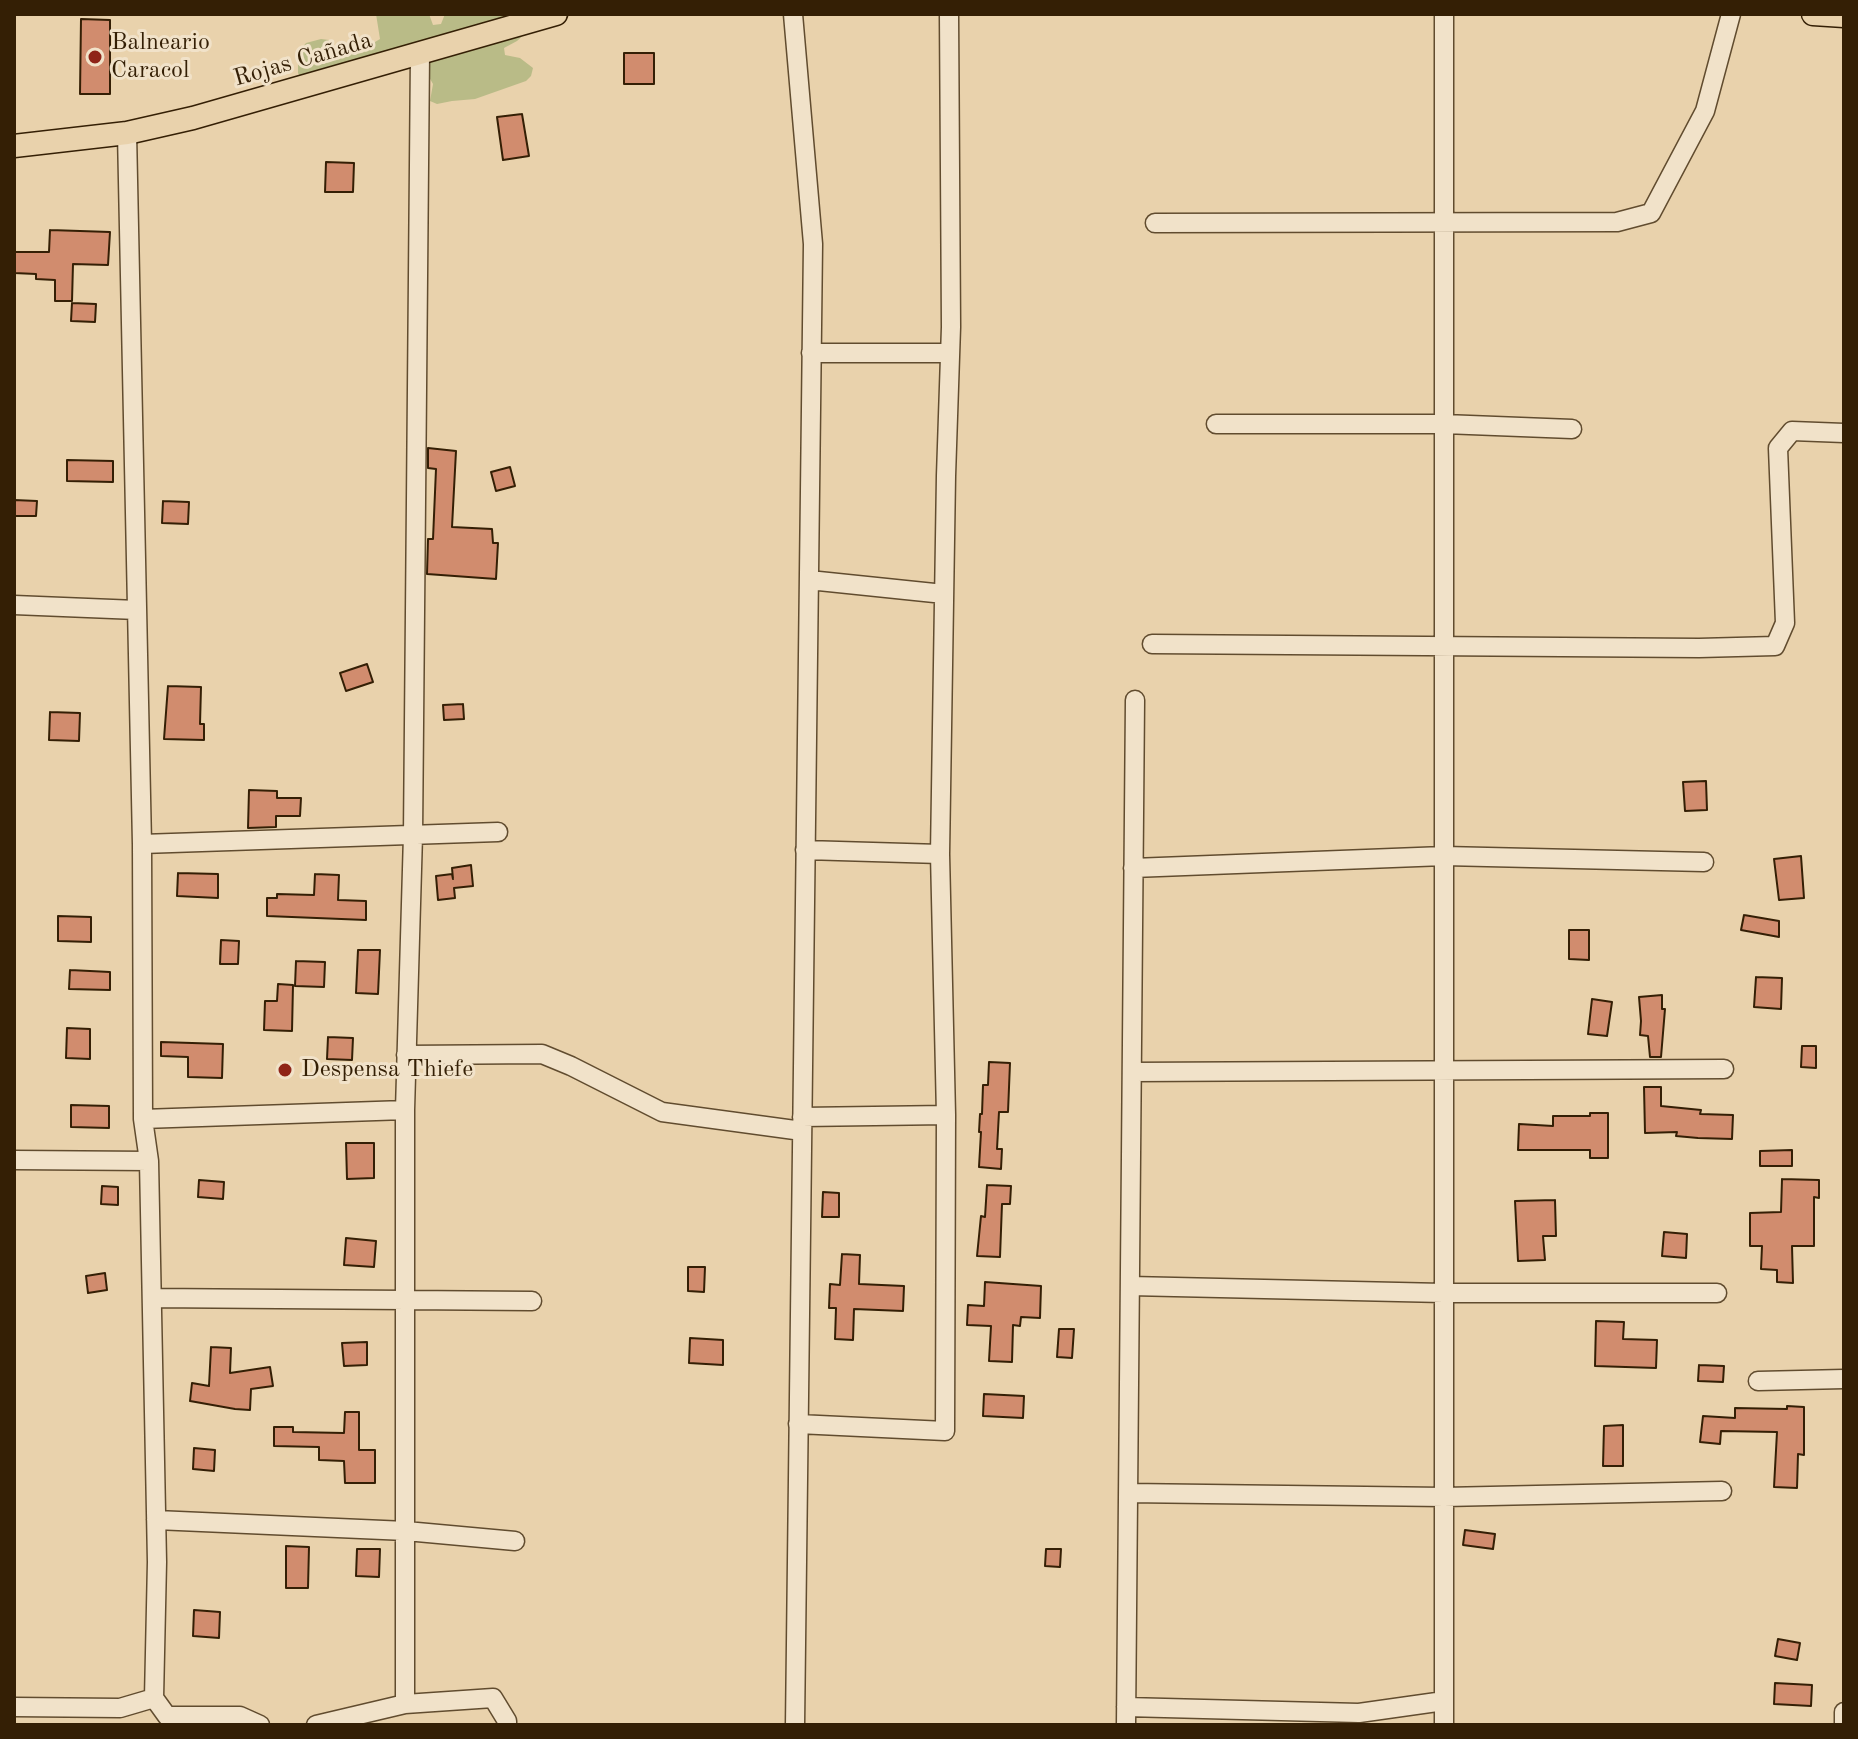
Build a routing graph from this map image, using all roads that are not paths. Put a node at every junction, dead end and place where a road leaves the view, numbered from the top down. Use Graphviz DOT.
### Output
graph roads {
  1 [pos="556,14"];
  2 [pos="793,14"];
  3 [pos="949,14"];
  4 [pos="1444,14"];
  5 [pos="1731,14"];
  6 [pos="1813,14"];
  7 [pos="1844,16"];
  8 [pos="420,53"];
  9 [pos="127,133"];
  10 [pos="14,146"];
  11 [pos="1444,221"];
  12 [pos="1155,223"];
  13 [pos="811,353"];
  14 [pos="950,353"];
  15 [pos="1216,424"];
  16 [pos="1444,424"];
  17 [pos="1572,429"];
  18 [pos="1844,433"];
  19 [pos="809,580"];
  20 [pos="944,594"];
  21 [pos="14,605"];
  22 [pos="137,610"];
  23 [pos="1152,644"];
  24 [pos="1444,647"];
  25 [pos="1135,700"];
  26 [pos="498,832"];
  27 [pos="413,835"];
  28 [pos="142,844"];
  29 [pos="805,850"];
  30 [pos="940,854"];
  31 [pos="1444,856"];
  32 [pos="1704,862"];
  33 [pos="1133,868"];
  34 [pos="406,1055"];
  35 [pos="1724,1069"];
  36 [pos="1132,1072"];
  37 [pos="1444,1072"];
  38 [pos="405,1110"];
  39 [pos="946,1115"];
  40 [pos="143,1119"];
  41 [pos="802,1124"];
  42 [pos="14,1160"];
  43 [pos="149,1161"];
  44 [pos="1130,1286"];
  45 [pos="1443,1293"];
  46 [pos="1717,1293"];
  47 [pos="152,1298"];
  48 [pos="405,1300"];
  49 [pos="532,1301"];
  50 [pos="1844,1379"];
  51 [pos="1758,1381"];
  52 [pos="798,1424"];
  53 [pos="1722,1491"];
  54 [pos="1128,1493"];
  55 [pos="1444,1497"];
  56 [pos="156,1520"];
  57 [pos="406,1531"];
  58 [pos="515,1541"];
  59 [pos="154,1698"];
  60 [pos="1444,1701"];
  61 [pos="405,1704"];
  62 [pos="14,1707"];
  63 [pos="1844,1712"];
  64 [pos="47,1716"];
  65 [pos="1126,1716"];
  66 [pos="260,1725"];
  67 [pos="316,1725"];
  68 [pos="507,1725"];
  69 [pos="795,1725"];
  70 [pos="1444,1725"];
  71 [pos="1844,1725"];
  1 -- 8 [label="main road, Rojas Cañada"];
  2 -- 13 [label="street"];
  3 -- 14 [label="street"];
  4 -- 11 [label="street"];
  5 -- 11 [label="street"];
  6 -- 7 [label="main road"];
  8 -- 9 [label="main road, Rojas Cañada"];
  8 -- 27 [label="street"];
  9 -- 10 [label="main road, Rojas Cañada"];
  9 -- 22 [label="street"];
  11 -- 12 [label="street"];
  11 -- 16 [label="street"];
  13 -- 14 [label="street"];
  13 -- 19 [label="street"];
  14 -- 20 [label="street"];
  15 -- 16 [label="street"];
  16 -- 17 [label="street"];
  16 -- 24 [label="street"];
  18 -- 24 [label="street"];
  19 -- 20 [label="street"];
  19 -- 29 [label="street"];
  20 -- 30 [label="street"];
  21 -- 22 [label="street"];
  22 -- 28 [label="street"];
  23 -- 24 [label="street"];
  24 -- 31 [label="street"];
  25 -- 33 [label="street"];
  26 -- 27 [label="street"];
  27 -- 28 [label="street"];
  27 -- 34 [label="street"];
  28 -- 40 [label="street"];
  29 -- 30 [label="street"];
  29 -- 41 [label="street"];
  30 -- 39 [label="street"];
  31 -- 32 [label="street"];
  31 -- 33 [label="street"];
  31 -- 37 [label="street"];
  33 -- 36 [label="street"];
  34 -- 38 [label="street"];
  34 -- 41 [label="street"];
  35 -- 37 [label="street"];
  36 -- 37 [label="street"];
  36 -- 44 [label="street"];
  37 -- 45 [label="street"];
  38 -- 40 [label="street"];
  38 -- 48 [label="street"];
  39 -- 41 [label="street"];
  39 -- 52 [label="street"];
  40 -- 43 [label="street"];
  41 -- 52 [label="street"];
  42 -- 43 [label="street"];
  43 -- 47 [label="street"];
  44 -- 45 [label="street"];
  44 -- 54 [label="street"];
  45 -- 46 [label="street"];
  45 -- 55 [label="street"];
  47 -- 48 [label="street"];
  47 -- 56 [label="street"];
  48 -- 49 [label="street"];
  48 -- 57 [label="street"];
  50 -- 51 [label="street"];
  52 -- 69 [label="street"];
  53 -- 55 [label="street"];
  54 -- 55 [label="street"];
  54 -- 65 [label="street"];
  55 -- 60 [label="street"];
  56 -- 57 [label="street"];
  56 -- 59 [label="street"];
  57 -- 58 [label="street"];
  57 -- 61 [label="street"];
  59 -- 64 [label="street"];
  59 -- 66 [label="street"];
  60 -- 65 [label="street"];
  60 -- 70 [label="street"];
  61 -- 67 [label="street"];
  61 -- 68 [label="street"];
  62 -- 64 [label="street"];
  63 -- 71 [label="street"];
}
